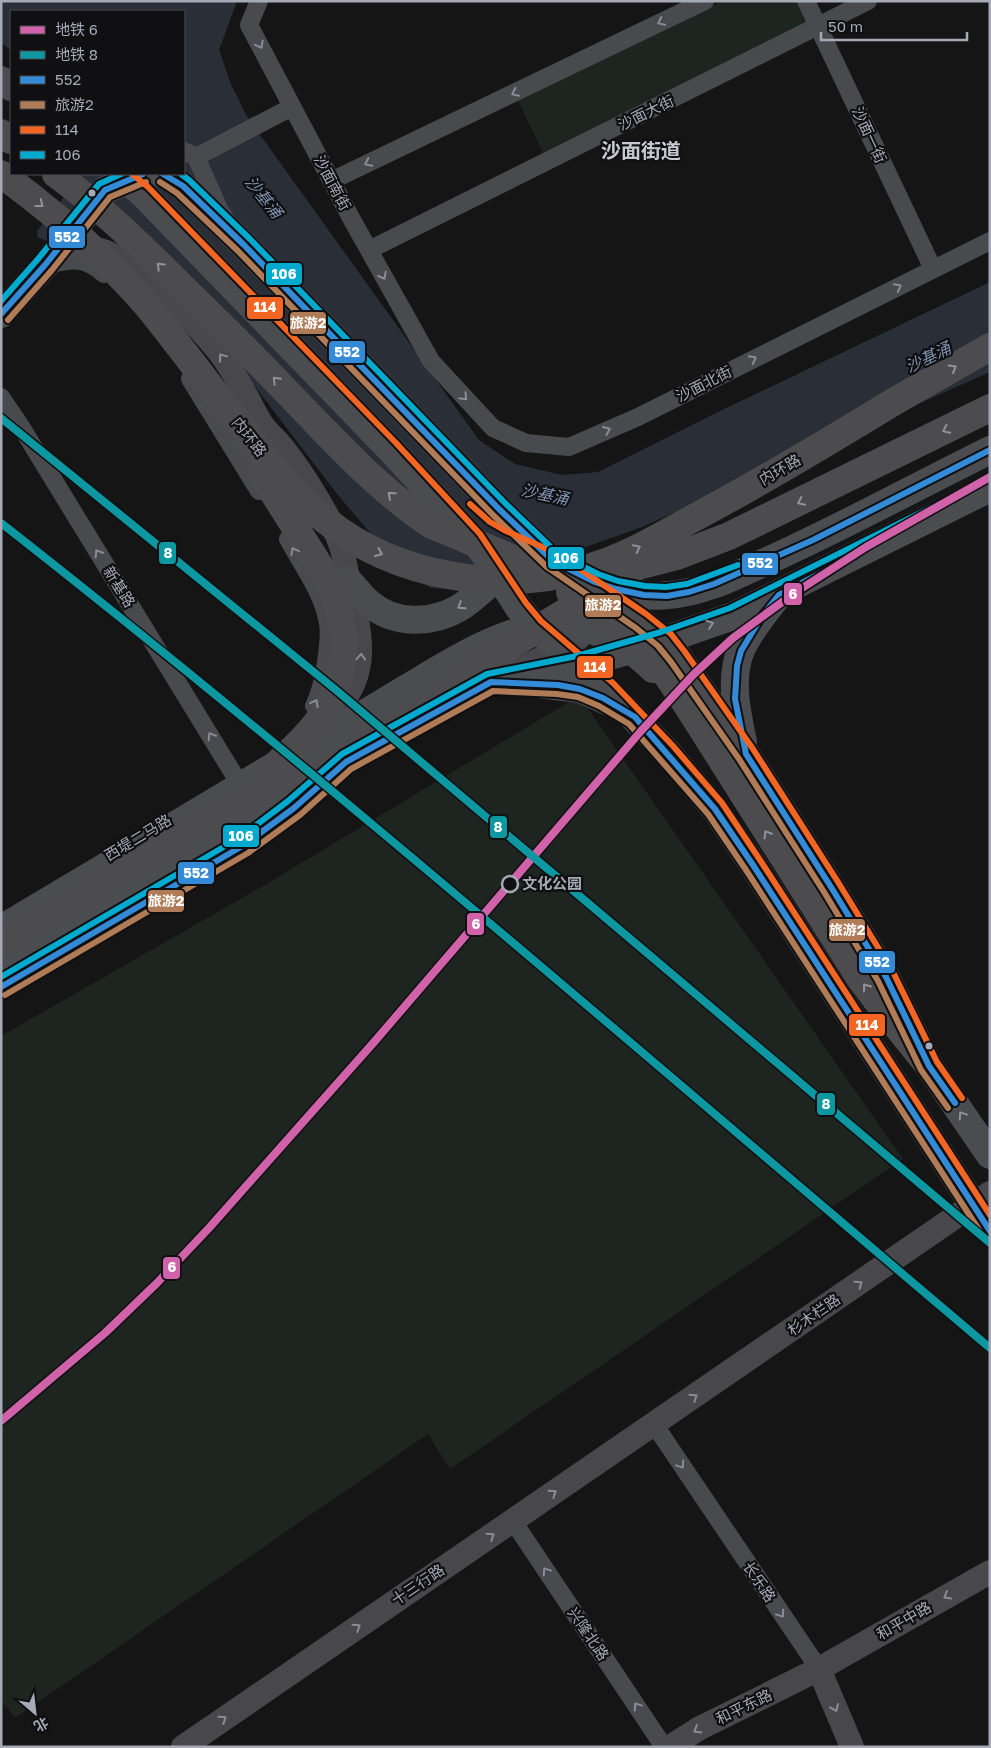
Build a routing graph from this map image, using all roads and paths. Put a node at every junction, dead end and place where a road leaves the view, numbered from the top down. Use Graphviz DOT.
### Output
graph roads {
  1 [pos="259,1"];
  2 [pos="705,1"];
  3 [pos="806,1"];
  4 [pos="868,1"];
  5 [pos="818,27"];
  6 [pos="287,109"];
  7 [pos="190,154"];
  8 [pos="1,174"];
  9 [pos="61,175"];
  10 [pos="136,175"];
  11 [pos="140,175"];
  12 [pos="165,175"];
  13 [pos="331,181"];
  14 [pos="108,185"];
  15 [pos="990,241"];
  16 [pos="244,245"];
  17 [pos="369,250"];
  18 [pos="45,265"];
  19 [pos="933,269"];
  20 [pos="1,314"];
  21 [pos="173,338"];
  22 [pos="990,347"];
  23 [pos="431,361"];
  24 [pos="1,397"];
  25 [pos="895,401"];
  26 [pos="990,408"];
  27 [pos="990,450"];
  28 [pos="990,488"];
  29 [pos="430,524"];
  30 [pos="821,536"];
  31 [pos="524,543"];
  32 [pos="553,561"];
  33 [pos="835,566"];
  34 [pos="499,576"];
  35 [pos="348,580"];
  36 [pos="779,594"];
  37 [pos="664,640"];
  38 [pos="571,652"];
  39 [pos="492,682"];
  40 [pos="687,704"];
  41 [pos="635,717"];
  42 [pos="746,754"];
  43 [pos="275,760"];
  44 [pos="346,762"];
  45 [pos="236,778"];
  46 [pos="1,920"];
  47 [pos="1,929"];
  48 [pos="1,945"];
  49 [pos="1,956"];
  50 [pos="1,970"];
  51 [pos="1,988"];
  52 [pos="930,1066"];
  53 [pos="990,1155"];
  54 [pos="981,1199"];
  55 [pos="990,1231"];
  56 [pos="654,1424"];
  57 [pos="513,1521"];
  58 [pos="990,1572"];
  59 [pos="818,1670"];
  60 [pos="183,1747"];
  61 [pos="664,1747"];
  62 [pos="670,1747"];
  63 [pos="852,1747"];
  1 -- 6 [label="street, 沙面南街, one-way"];
  2 -- 13 [label="street, one-way"];
  3 -- 5 [label="street, 沙面一街"];
  4 -- 5 [label="street, 沙面大街"];
  5 -- 17 [label="street, 沙面大街"];
  5 -- 19 [label="street, 沙面一街"];
  6 -- 7 [label="street"];
  6 -- 13 [label="street, 沙面南街"];
  7 -- 16 [label="street"];
  8 -- 21 [label="highway, 内环路, one-way, bridge"];
  9 -- 14 [label="highway"];
  10 -- 31 [label="main road"];
  11 -- 14 [label="main road"];
  12 -- 16 [label="main road"];
  13 -- 17 [label="street, 沙面南街"];
  14 -- 18 [label="main road"];
  29 -- 14 [label="highway, one-way"];
  14 -- 34 [label="main road, bridge"];
  15 -- 19 [label="street, 沙面北街"];
  16 -- 31 [label="main road"];
  17 -- 23 [label="street, 沙面南街, one-way"];
  18 -- 20 [label="main road"];
  35 -- 18 [label="main road, one-way"];
  43 -- 18 [label="street, one-way"];
  23 -- 19 [label="street, 沙面北街, one-way"];
  21 -- 25 [label="highway, 内环路, one-way, bridge"];
  21 -- 43 [label="highway, bridge"];
  25 -- 22 [label="highway, 内环路, one-way"];
  45 -- 24 [label="street, 新基路, one-way"];
  25 -- 48 [label="highway, bridge"];
  26 -- 29 [label="highway, one-way, bridge"];
  27 -- 30 [label="main road"];
  28 -- 33 [label="main road"];
  29 -- 40 [label="highway, bridge"];
  30 -- 32 [label="main road"];
  30 -- 33 [label="main road"];
  31 -- 32 [label="main road"];
  32 -- 37 [label="main road"];
  32 -- 38 [label="main road"];
  33 -- 36 [label="main road"];
  34 -- 35 [label="main road, one-way"];
  34 -- 38 [label="main road"];
  43 -- 35 [label="main road, 西堤二马路, one-way"];
  37 -- 36 [label="main road, one-way"];
  36 -- 42 [label="main road"];
  37 -- 38 [label="main road"];
  37 -- 42 [label="main road"];
  38 -- 39 [label="main road"];
  38 -- 41 [label="main road"];
  39 -- 41 [label="main road"];
  39 -- 44 [label="main road"];
  40 -- 43 [label="main road, bridge"];
  52 -- 40 [label="highway, one-way"];
  41 -- 54 [label="main road"];
  42 -- 52 [label="main road"];
  43 -- 45 [label="main road, 西堤二马路"];
  43 -- 47 [label="main road"];
  44 -- 49 [label="main road"];
  44 -- 50 [label="main road"];
  44 -- 51 [label="main road"];
  45 -- 46 [label="main road, 西堤二马路"];
  53 -- 52 [label="main road, one-way"];
  54 -- 55 [label="main road"];
  56 -- 54 [label="main road, 杉木栏路, one-way"];
  57 -- 56 [label="main road, 十三行路, one-way"];
  56 -- 59 [label="street, 长乐路, one-way"];
  60 -- 57 [label="main road, 十三行路, one-way"];
  61 -- 57 [label="street, 兴隆北路, one-way"];
  58 -- 59 [label="main road, 和平中路, one-way"];
  59 -- 62 [label="main road, 和平东路, one-way"];
  59 -- 63 [label="main road, 长乐路, one-way"];
}
